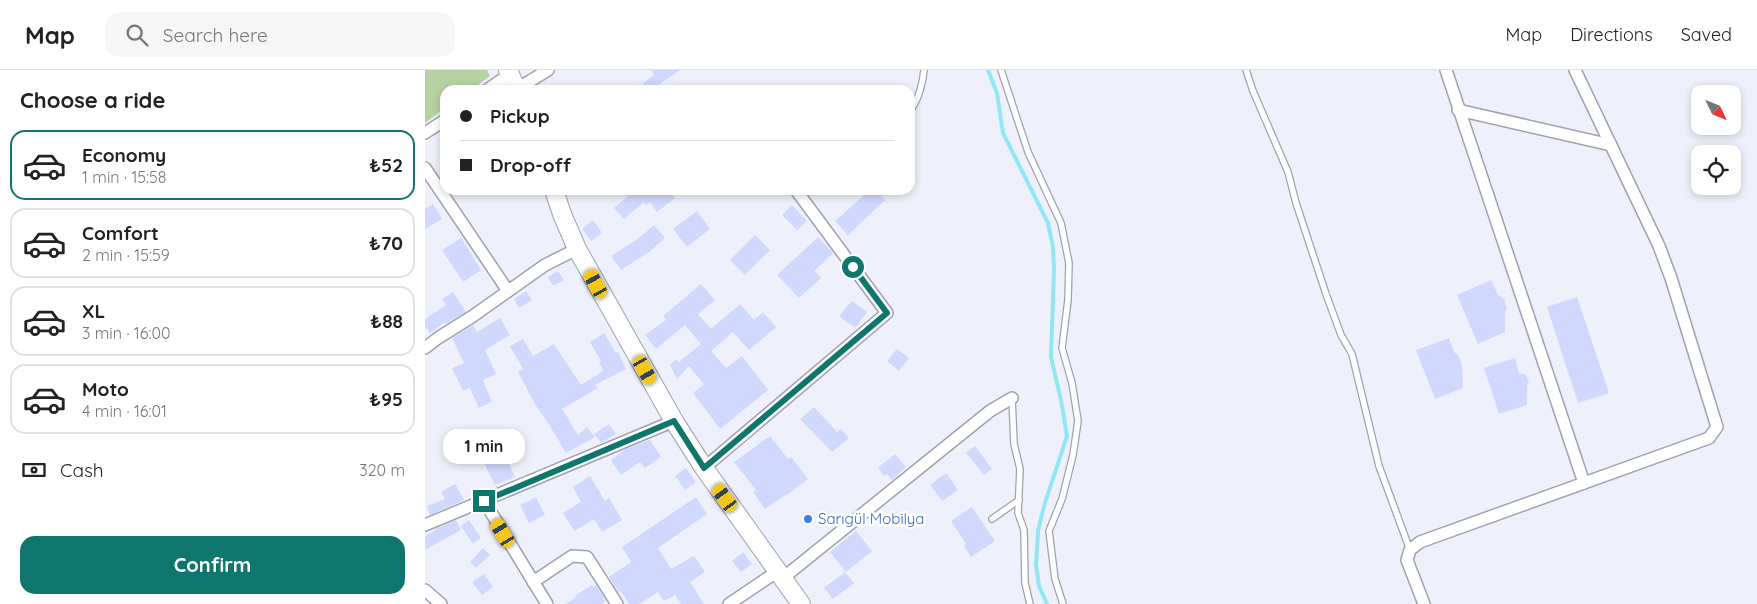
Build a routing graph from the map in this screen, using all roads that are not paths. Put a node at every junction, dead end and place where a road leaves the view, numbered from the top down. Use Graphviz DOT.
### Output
graph roads {
  1 [pos="548,70"];
  2 [pos="924,70"];
  3 [pos="1001,70"];
  4 [pos="1246,70"];
  5 [pos="1446,70"];
  6 [pos="1575,70"];
  7 [pos="513,81"];
  8 [pos="915,99"];
  9 [pos="1458,110"];
  10 [pos="440,124"];
  11 [pos="425,134"];
  12 [pos="1611,145"];
  13 [pos="425,168"];
  14 [pos="440,190"];
  15 [pos="443,195"];
  16 [pos="556,195"];
  17 [pos="800,195"];
  18 [pos="577,249"];
  19 [pos="509,291"];
  20 [pos="425,348"];
  21 [pos="1012,398"];
  22 [pos="674,421"];
  23 [pos="704,468"];
  24 [pos="1584,483"];
  25 [pos="1019,500"];
  26 [pos="484,501"];
  27 [pos="992,518"];
  28 [pos="425,525"];
  29 [pos="1410,550"];
  30 [pos="781,574"];
  31 [pos="533,582"];
  32 [pos="425,590"];
  33 [pos="441,604"];
  34 [pos="547,604"];
  35 [pos="617,604"];
  36 [pos="729,604"];
  37 [pos="801,604"];
  38 [pos="1030,604"];
  39 [pos="1063,604"];
  40 [pos="1424,604"];
  1 -- 7 [label="street"];
  2 -- 8 [label="lane"];
  3 -- 39 [label="lane"];
  4 -- 29 [label="lane"];
  5 -- 9 [label="street"];
  6 -- 12 [label="street"];
  9 -- 12 [label="street"];
  9 -- 24 [label="street"];
  10 -- 11 [label="street"];
  12 -- 24 [label="street"];
  13 -- 14 [label="street"];
  15 -- 19 [label="street"];
  16 -- 18 [label="main road"];
  17 -- 23 [label="street"];
  18 -- 19 [label="street"];
  18 -- 22 [label="main road"];
  19 -- 20 [label="street"];
  21 -- 25 [label="lane"];
  21 -- 30 [label="street"];
  22 -- 23 [label="main road"];
  22 -- 26 [label="street"];
  23 -- 30 [label="main road"];
  24 -- 29 [label="street"];
  25 -- 27 [label="lane"];
  25 -- 38 [label="lane"];
  26 -- 28 [label="street"];
  26 -- 31 [label="street"];
  29 -- 40 [label="street"];
  30 -- 36 [label="street"];
  30 -- 37 [label="main road"];
  31 -- 34 [label="street"];
  31 -- 35 [label="street"];
  32 -- 33 [label="street"];
}
